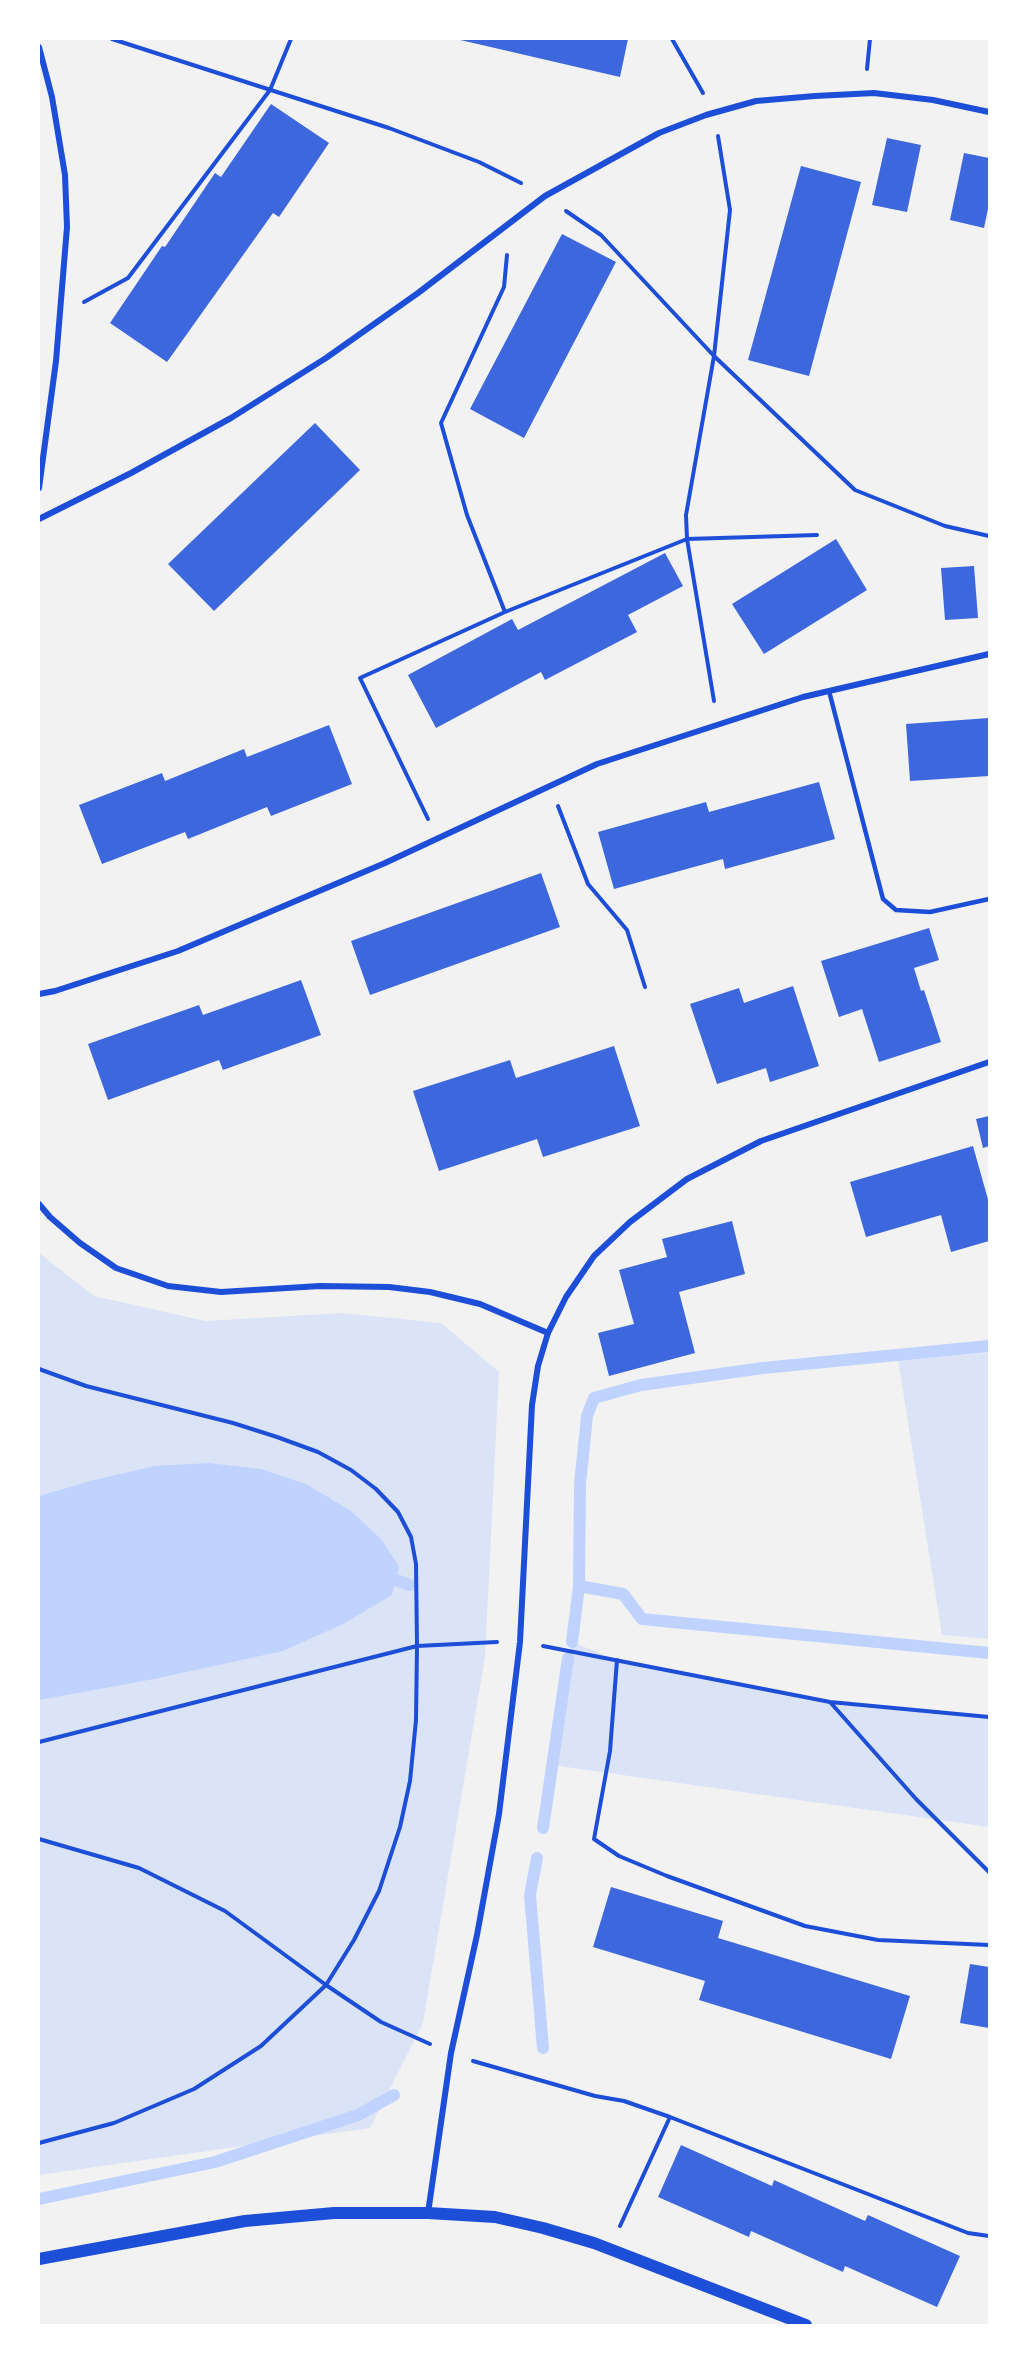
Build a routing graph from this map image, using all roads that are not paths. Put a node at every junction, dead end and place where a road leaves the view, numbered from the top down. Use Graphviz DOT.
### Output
graph roads {
  1 [pos="39,46"];
  2 [pos="989,112"];
  3 [pos="39,488"];
  4 [pos="39,519"];
  5 [pos="989,654"];
  6 [pos="829,691"];
  7 [pos="989,899"];
  8 [pos="39,994"];
  9 [pos="989,1062"];
  10 [pos="39,1204"];
  11 [pos="548,1333"];
  12 [pos="428,2213"];
  13 [pos="39,2259"];
  14 [pos="806,2325"];
  1 -- 3 [label="street"];
  2 -- 4 [label="street"];
  5 -- 6 [label="street"];
  6 -- 7 [label="lane"];
  6 -- 8 [label="street"];
  9 -- 11 [label="street"];
  10 -- 11 [label="street"];
  11 -- 12 [label="street"];
  12 -- 13 [label="main road"];
  12 -- 14 [label="main road"];
}
